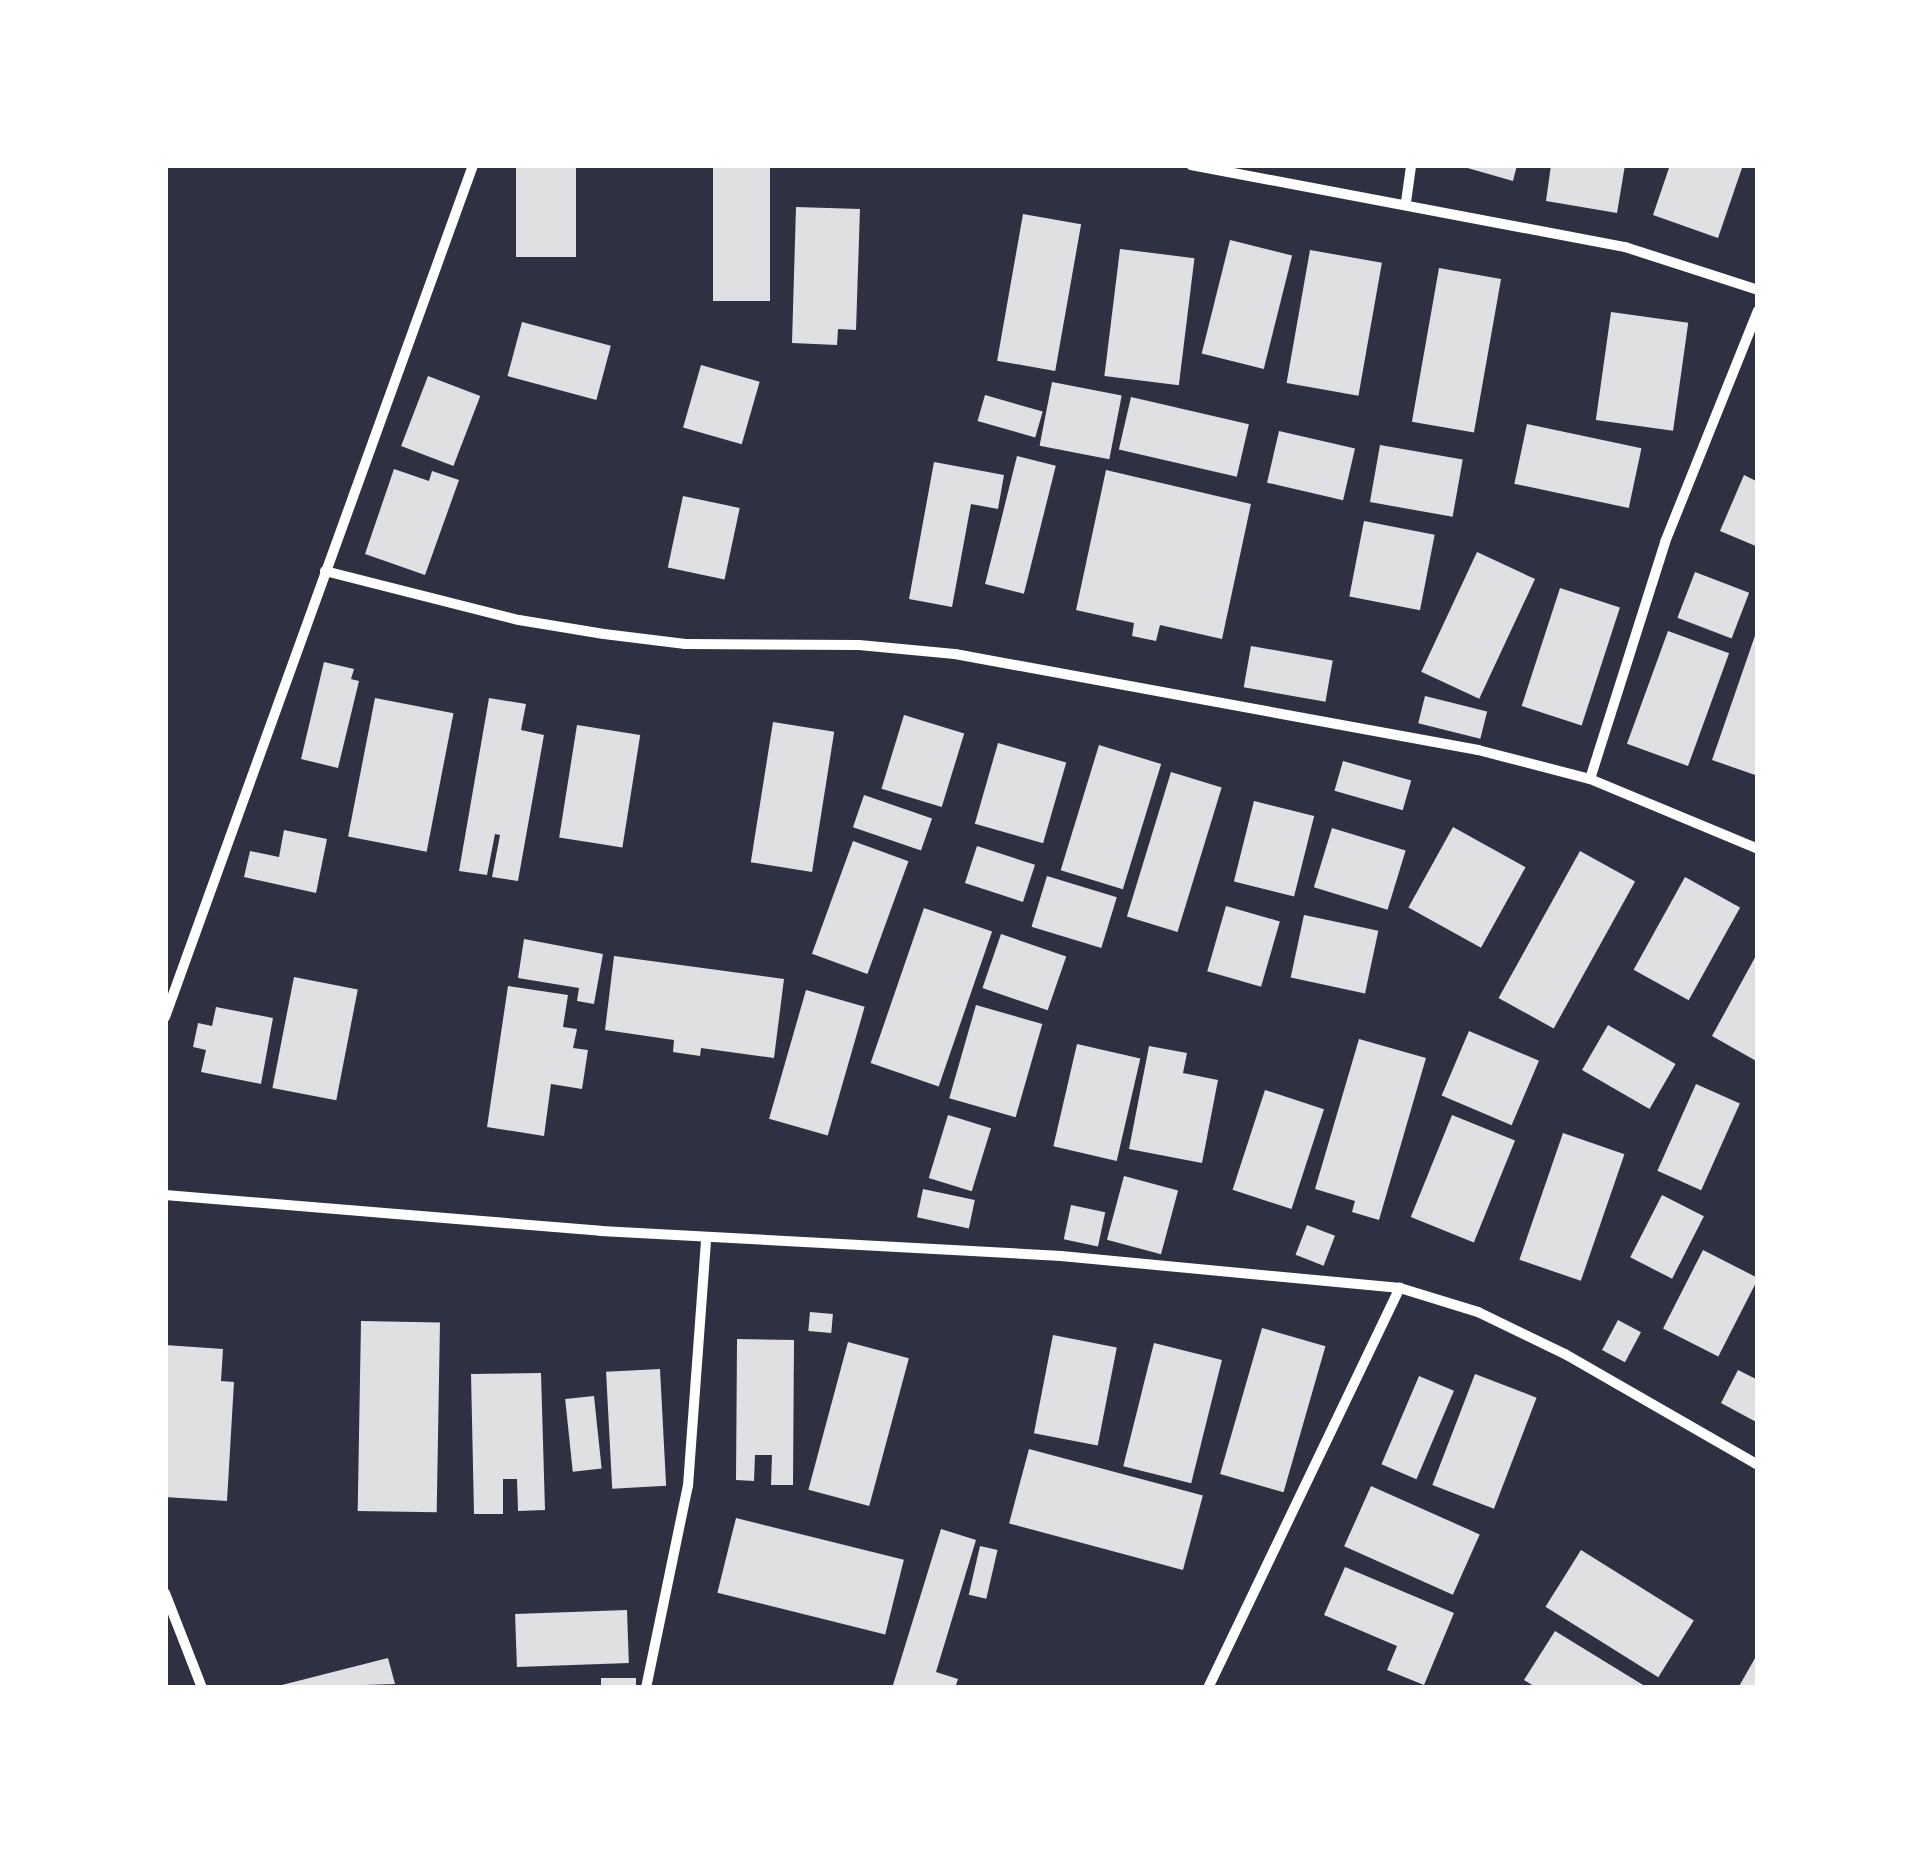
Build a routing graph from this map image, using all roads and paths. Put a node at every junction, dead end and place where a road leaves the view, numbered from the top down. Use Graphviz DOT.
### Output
graph roads {
  1 [pos="473,165"];
  2 [pos="1190,165"];
  3 [pos="1411,165"];
  4 [pos="1406,202"];
  5 [pos="1758,290"];
  6 [pos="1758,311"];
  7 [pos="326,572"];
  8 [pos="1590,779"];
  9 [pos="1758,849"];
  10 [pos="165,1017"];
  11 [pos="165,1195"];
  12 [pos="706,1238"];
  13 [pos="1400,1288"];
  14 [pos="1758,1465"];
  15 [pos="165,1593"];
  16 [pos="202,1688"];
  17 [pos="646,1688"];
  18 [pos="1208,1688"];
  1 -- 7 [label="street"];
  2 -- 4 [label="street"];
  3 -- 4 [label="street"];
  4 -- 5 [label="street"];
  6 -- 8 [label="street"];
  7 -- 8 [label="street"];
  7 -- 10 [label="street"];
  8 -- 9 [label="street"];
  11 -- 12 [label="street"];
  12 -- 13 [label="street"];
  12 -- 17 [label="street"];
  13 -- 14 [label="street"];
  13 -- 18 [label="street"];
  15 -- 16 [label="street"];
}
